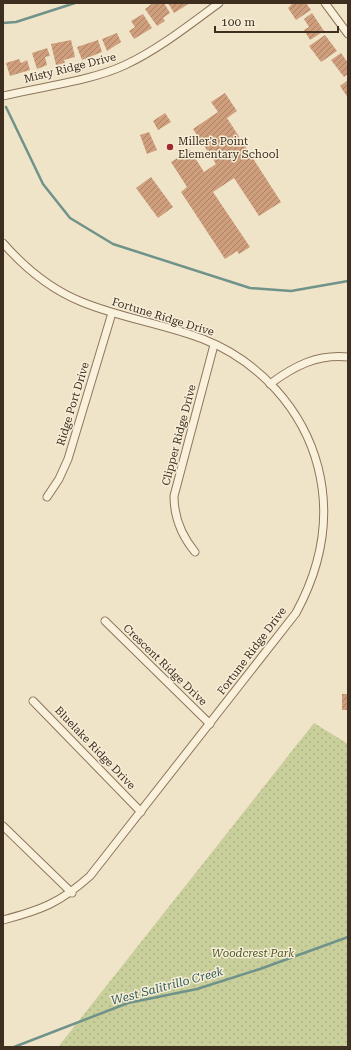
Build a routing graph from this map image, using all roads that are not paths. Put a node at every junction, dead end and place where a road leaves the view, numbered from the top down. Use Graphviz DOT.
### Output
graph roads {
  1 [pos="219,3"];
  2 [pos="325,3"];
  3 [pos="348,34"];
  4 [pos="3,96"];
  5 [pos="4,247"];
  6 [pos="112,313"];
  7 [pos="214,344"];
  8 [pos="348,357"];
  9 [pos="270,384"];
  10 [pos="47,497"];
  11 [pos="195,552"];
  12 [pos="105,621"];
  13 [pos="33,701"];
  14 [pos="210,724"];
  15 [pos="141,812"];
  16 [pos="3,826"];
  17 [pos="72,893"];
  18 [pos="5,920"];
  1 -- 4 [label="street, Misty Ridge Drive"];
  2 -- 3 [label="street"];
  5 -- 6 [label="street, Fortune Ridge Drive"];
  6 -- 7 [label="street, Fortune Ridge Drive"];
  6 -- 10 [label="street, Ridge Port Drive"];
  7 -- 9 [label="street, Fortune Ridge Drive"];
  7 -- 11 [label="street, Clipper Ridge Drive"];
  8 -- 9 [label="street"];
  9 -- 14 [label="street, Fortune Ridge Drive"];
  12 -- 14 [label="street, Crescent Ridge Drive"];
  13 -- 15 [label="street, Bluelake Ridge Drive"];
  14 -- 15 [label="street, Fortune Ridge Drive"];
  15 -- 17 [label="street, Fortune Ridge Drive"];
  16 -- 17 [label="street"];
  17 -- 18 [label="street, Fortune Ridge Drive"];
}
